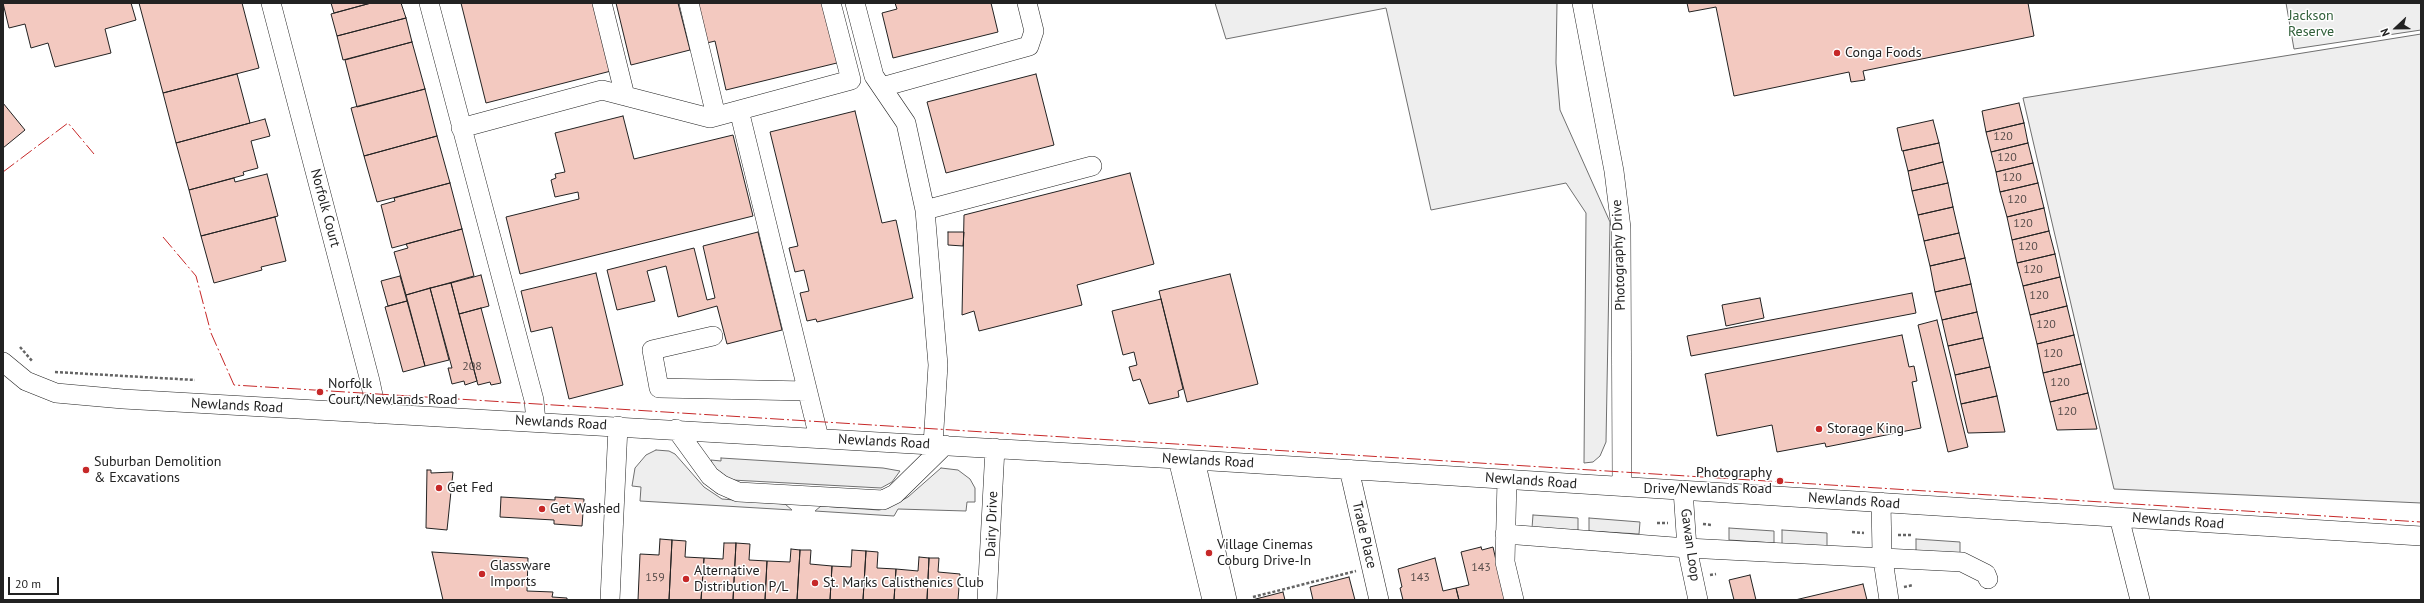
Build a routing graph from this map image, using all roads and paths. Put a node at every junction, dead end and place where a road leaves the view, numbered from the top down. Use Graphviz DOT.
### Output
graph roads {
  1 [pos="272,3"];
  2 [pos="430,3"];
  3 [pos="602,3"];
  4 [pos="689,3"];
  5 [pos="831,3"];
  6 [pos="855,3"];
  7 [pos="1027,3"];
  8 [pos="1582,3"];
  9 [pos="882,87"];
  10 [pos="625,96"];
  11 [pos="739,110"];
  12 [pos="716,116"];
  13 [pos="461,128"];
  14 [pos="1092,166"];
  15 [pos="925,210"];
  16 [pos="713,336"];
  17 [pos="20,347"];
  18 [pos="3,362"];
  19 [pos="37,366"];
  20 [pos="49,372"];
  21 [pos="195,380"];
  22 [pos="807,391"];
  23 [pos="377,414"];
  24 [pos="536,422"];
  25 [pos="618,426"];
  26 [pos="676,429"];
  27 [pos="819,438"];
  28 [pos="939,445"];
  29 [pos="995,448"];
  30 [pos="1186,460"];
  31 [pos="1349,470"];
  32 [pos="1507,479"];
  33 [pos="1622,486"];
  34 [pos="1683,490"];
  35 [pos="1880,502"];
  36 [pos="2119,517"];
  37 [pos="1505,534"];
  38 [pos="2421,536"];
  39 [pos="1687,548"];
  40 [pos="1882,557"];
  41 [pos="1371,567"];
  42 [pos="1988,579"];
  43 [pos="1254,597"];
  44 [pos="610,600"];
  45 [pos="987,600"];
  46 [pos="1212,600"];
  47 [pos="1227,600"];
  48 [pos="1379,600"];
  49 [pos="1514,600"];
  50 [pos="1698,600"];
  51 [pos="1889,600"];
  52 [pos="2140,600"];
  1 -- 23 [label="street, Norfolk Court"];
  2 -- 13 [label="street"];
  3 -- 10 [label="street"];
  4 -- 12 [label="street"];
  5 -- 11 [label="street"];
  6 -- 9 [label="street"];
  7 -- 9 [label="street"];
  8 -- 33 [label="street, Photography Drive"];
  9 -- 15 [label="street"];
  10 -- 12 [label="street"];
  10 -- 13 [label="street"];
  11 -- 12 [label="street"];
  11 -- 22 [label="street"];
  13 -- 24 [label="street"];
  14 -- 15 [label="street"];
  15 -- 28 [label="street"];
  16 -- 22 [label="street"];
  17 -- 19 [label="path"];
  18 -- 23 [label="street, Newlands Road"];
  20 -- 21 [label="path"];
  22 -- 27 [label="street"];
  23 -- 24 [label="street, Newlands Road"];
  24 -- 25 [label="street, Newlands Road"];
  25 -- 26 [label="street, Newlands Road"];
  25 -- 44 [label="street"];
  26 -- 27 [label="street, Newlands Road"];
  26 -- 28 [label="street"];
  27 -- 28 [label="street, Newlands Road"];
  28 -- 29 [label="street, Newlands Road"];
  29 -- 30 [label="street, Newlands Road"];
  29 -- 45 [label="street, Dairy Drive"];
  30 -- 31 [label="street, Newlands Road"];
  30 -- 46 [label="street"];
  30 -- 47 [label="street"];
  31 -- 32 [label="street, Newlands Road"];
  31 -- 41 [label="street, Trade Place"];
  32 -- 33 [label="street, Newlands Road"];
  32 -- 37 [label="street"];
  33 -- 34 [label="street, Newlands Road"];
  34 -- 35 [label="street, Newlands Road"];
  34 -- 39 [label="street, Gawan Loop"];
  35 -- 36 [label="street, Newlands Road"];
  35 -- 40 [label="street"];
  36 -- 38 [label="street, Newlands Road"];
  36 -- 52 [label="street"];
  37 -- 39 [label="street"];
  37 -- 49 [label="street"];
  39 -- 40 [label="street"];
  39 -- 50 [label="street, Gawan Loop"];
  40 -- 42 [label="street"];
  40 -- 51 [label="street"];
  41 -- 43 [label="path"];
  41 -- 48 [label="street, Trade Place"];
}
